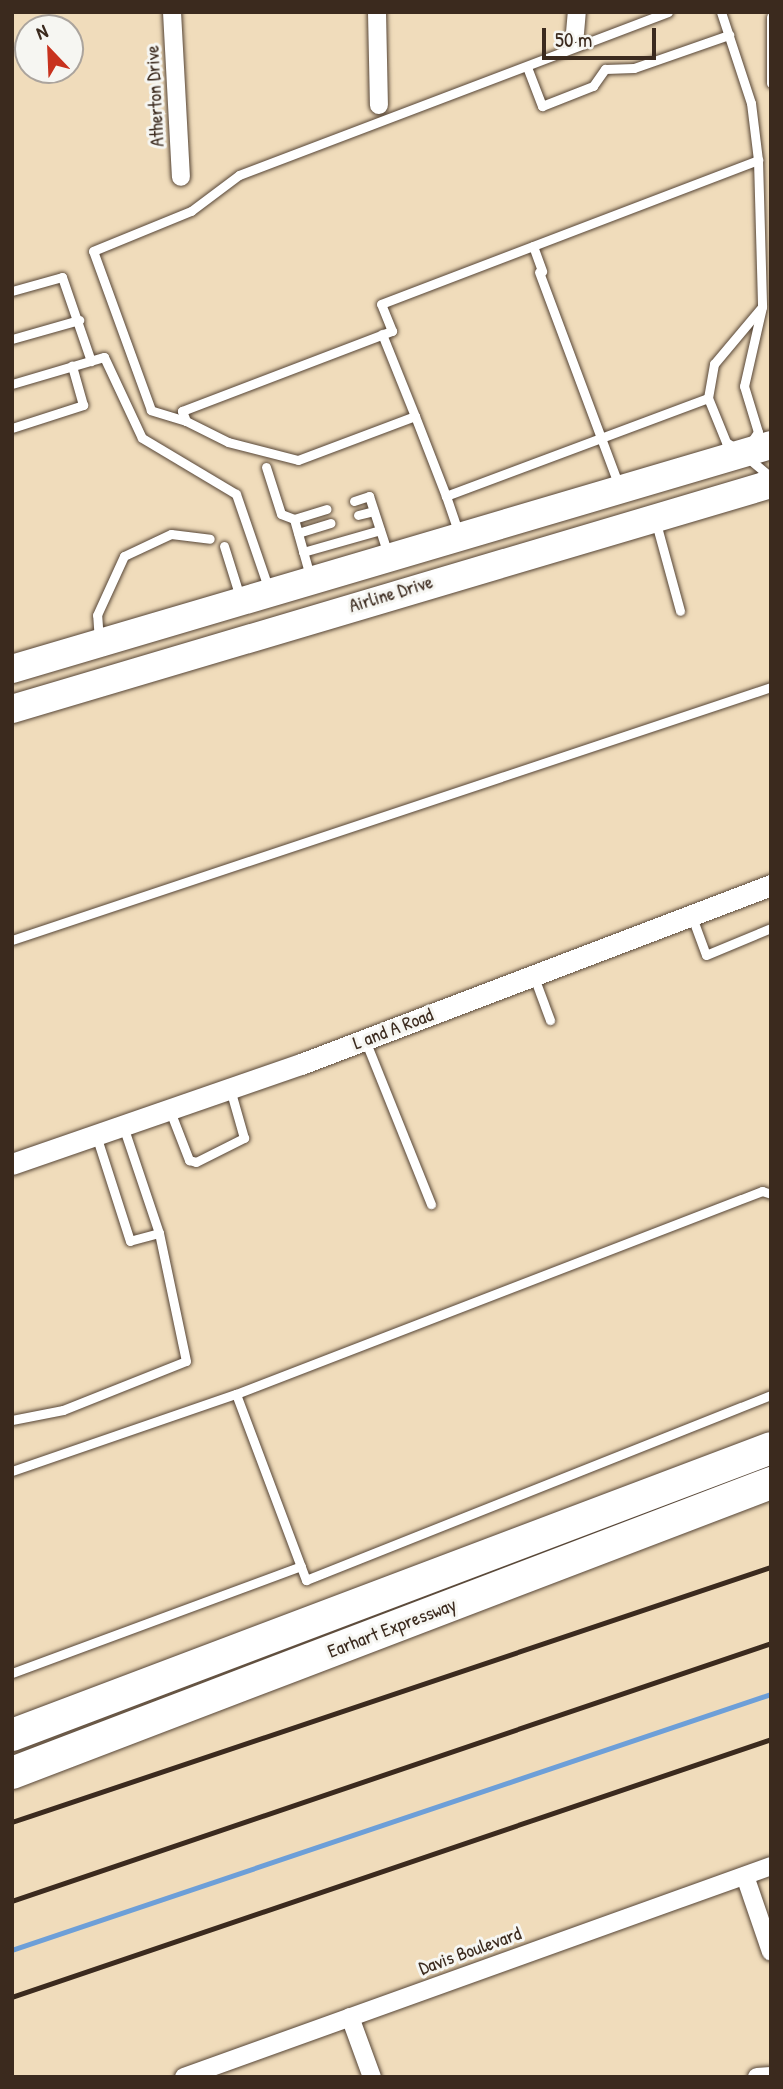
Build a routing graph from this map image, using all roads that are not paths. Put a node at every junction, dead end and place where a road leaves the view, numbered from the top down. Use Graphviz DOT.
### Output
graph roads {
  1 [pos="172,12"];
  2 [pos="377,12"];
  3 [pos="577,12"];
  4 [pos="668,12"];
  5 [pos="721,12"];
  6 [pos="771,17"];
  7 [pos="575,33"];
  8 [pos="729,35"];
  9 [pos="527,67"];
  10 [pos="771,83"];
  11 [pos="379,105"];
  12 [pos="758,160"];
  13 [pos="181,177"];
  14 [pos="533,246"];
  15 [pos="766,282"];
  16 [pos="12,291"];
  17 [pos="762,307"];
  18 [pos="79,320"];
  19 [pos="382,334"];
  20 [pos="12,339"];
  21 [pos="91,361"];
  22 [pos="72,366"];
  23 [pos="12,384"];
  24 [pos="708,398"];
  25 [pos="415,416"];
  26 [pos="186,421"];
  27 [pos="12,428"];
  28 [pos="602,437"];
  29 [pos="771,445"];
  30 [pos="743,454"];
  31 [pos="266,467"];
  32 [pos="771,478"];
  33 [pos="771,484"];
  34 [pos="619,488"];
  35 [pos="446,496"];
  36 [pos="354,501"];
  37 [pos="327,509"];
  38 [pos="374,511"];
  39 [pos="358,515"];
  40 [pos="654,518"];
  41 [pos="294,519"];
  42 [pos="331,523"];
  43 [pos="298,533"];
  44 [pos="459,534"];
  45 [pos="210,539"];
  46 [pos="384,542"];
  47 [pos="224,546"];
  48 [pos="303,552"];
  49 [pos="319,576"];
  50 [pos="269,592"];
  51 [pos="240,600"];
  52 [pos="337,610"];
  53 [pos="680,611"];
  54 [pos="99,643"];
  55 [pos="12,669"];
  56 [pos="771,687"];
  57 [pos="12,709"];
  58 [pos="771,885"];
  59 [pos="691,915"];
  60 [pos="771,928"];
  61 [pos="12,940"];
  62 [pos="533,975"];
  63 [pos="550,1020"];
  64 [pos="365,1040"];
  65 [pos="230,1089"];
  66 [pos="169,1109"];
  67 [pos="123,1126"];
  68 [pos="96,1135"];
  69 [pos="12,1164"];
  70 [pos="771,1194"];
  71 [pos="431,1204"];
  72 [pos="159,1233"];
  73 [pos="236,1394"];
  74 [pos="771,1395"];
  75 [pos="12,1420"];
  76 [pos="771,1448"];
  77 [pos="12,1471"];
  78 [pos="771,1483"];
  79 [pos="302,1566"];
  80 [pos="12,1673"];
  81 [pos="12,1735"];
  82 [pos="12,1773"];
  83 [pos="771,1866"];
  84 [pos="745,1876"];
  85 [pos="771,1952"];
  86 [pos="350,2017"];
  87 [pos="771,2076"];
  88 [pos="184,2077"];
  89 [pos="372,2077"];
  90 [pos="757,2077"];
  1 -- 13 [label="street, Atherton Drive"];
  2 -- 11 [label="street"];
  3 -- 7 [label="street"];
  4 -- 9 [label="lane"];
  5 -- 8 [label="lane"];
  6 -- 10 [label="lane"];
  8 -- 9 [label="lane"];
  8 -- 12 [label="lane"];
  9 -- 26 [label="lane"];
  12 -- 14 [label="lane"];
  12 -- 15 [label="lane"];
  14 -- 19 [label="lane"];
  14 -- 28 [label="lane"];
  15 -- 17 [label="lane"];
  16 -- 18 [label="lane"];
  17 -- 24 [label="lane"];
  17 -- 30 [label="lane"];
  18 -- 20 [label="lane"];
  18 -- 21 [label="lane"];
  19 -- 25 [label="lane"];
  19 -- 26 [label="lane"];
  21 -- 22 [label="lane"];
  21 -- 50 [label="lane"];
  22 -- 23 [label="lane"];
  22 -- 27 [label="lane"];
  24 -- 28 [label="lane"];
  24 -- 30 [label="lane"];
  25 -- 26 [label="lane"];
  25 -- 35 [label="lane"];
  28 -- 34 [label="lane"];
  28 -- 35 [label="lane"];
  29 -- 30 [label="highway, Airline Drive"];
  30 -- 32 [label="lane"];
  30 -- 34 [label="highway, Airline Drive"];
  31 -- 41 [label="lane"];
  33 -- 40 [label="highway, Airline Drive"];
  34 -- 44 [label="highway, Airline Drive"];
  35 -- 44 [label="lane"];
  36 -- 38 [label="lane"];
  37 -- 41 [label="lane"];
  38 -- 39 [label="lane"];
  38 -- 46 [label="lane"];
  40 -- 52 [label="highway, Airline Drive"];
  40 -- 53 [label="lane"];
  41 -- 43 [label="lane"];
  42 -- 43 [label="lane"];
  43 -- 48 [label="lane"];
  44 -- 46 [label="highway, Airline Drive"];
  45 -- 54 [label="lane"];
  46 -- 48 [label="lane"];
  46 -- 49 [label="highway, Airline Drive"];
  47 -- 51 [label="lane"];
  48 -- 49 [label="lane"];
  49 -- 50 [label="highway, Airline Drive"];
  49 -- 52 [label="highway"];
  50 -- 51 [label="highway, Airline Drive"];
  51 -- 54 [label="highway, Airline Drive"];
  52 -- 57 [label="highway, Airline Drive"];
  54 -- 55 [label="highway, Airline Drive"];
  56 -- 61 [label="lane"];
  58 -- 59 [label="street, L and A Road"];
  59 -- 60 [label="lane"];
  59 -- 62 [label="street, L and A Road"];
  62 -- 63 [label="lane"];
  62 -- 64 [label="street, L and A Road"];
  64 -- 65 [label="street, L and A Road"];
  64 -- 71 [label="lane"];
  65 -- 66 [label="street, L and A Road"];
  65 -- 66 [label="lane"];
  66 -- 67 [label="street, L and A Road"];
  67 -- 68 [label="street, L and A Road"];
  67 -- 72 [label="lane"];
  68 -- 69 [label="street, L and A Road"];
  68 -- 72 [label="lane"];
  70 -- 73 [label="lane"];
  72 -- 75 [label="lane"];
  73 -- 77 [label="lane"];
  73 -- 79 [label="lane"];
  74 -- 79 [label="lane"];
  76 -- 81 [label="highway, Earhart Expressway"];
  78 -- 82 [label="highway, Earhart Expressway"];
  79 -- 80 [label="lane"];
  83 -- 84 [label="street, Davis Boulevard"];
  84 -- 85 [label="street"];
  84 -- 86 [label="street, Davis Boulevard"];
  86 -- 88 [label="street, Davis Boulevard"];
  86 -- 89 [label="street"];
  87 -- 90 [label="street"];
}
